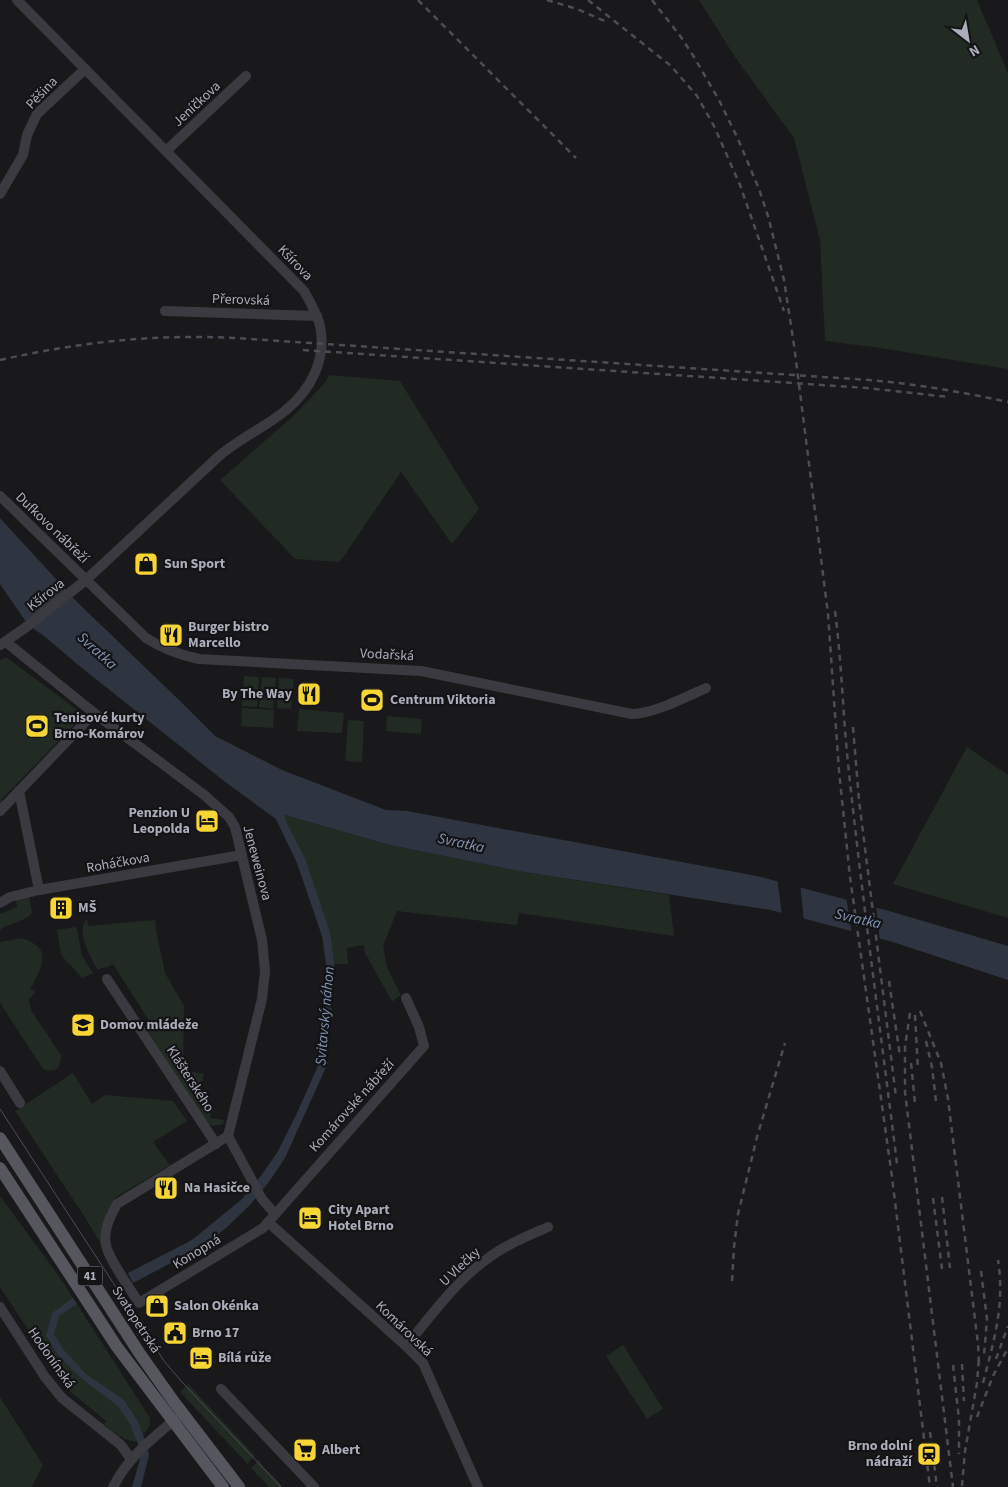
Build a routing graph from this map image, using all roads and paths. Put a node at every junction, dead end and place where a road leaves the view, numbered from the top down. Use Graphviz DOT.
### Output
graph roads {
  1 [pos="17,0"];
  2 [pos="86,70"];
  3 [pos="246,76"];
  4 [pos="166,151"];
  5 [pos="0,194"];
  6 [pos="165,311"];
  7 [pos="317,316"];
  8 [pos="0,496"];
  9 [pos="86,580"];
  10 [pos="3,644"];
  11 [pos="706,688"];
  12 [pos="94,713"];
  13 [pos="19,791"];
  14 [pos="0,811"];
  15 [pos="242,855"];
  16 [pos="39,890"];
  17 [pos="0,904"];
  18 [pos="108,979"];
  19 [pos="406,998"];
  20 [pos="0,1071"];
  21 [pos="20,1103"];
  22 [pos="228,1136"];
  23 [pos="0,1138"];
  24 [pos="216,1144"];
  25 [pos="0,1168"];
  26 [pos="271,1218"];
  27 [pos="548,1227"];
  28 [pos="0,1306"];
  29 [pos="406,1346"];
  30 [pos="221,1389"];
  31 [pos="178,1417"];
  32 [pos="132,1457"];
  33 [pos="113,1487"];
  34 [pos="223,1487"];
  35 [pos="239,1487"];
  36 [pos="314,1487"];
  37 [pos="478,1487"];
  1 -- 2 [label="street, Kšírova"];
  2 -- 4 [label="street, Kšírova"];
  2 -- 5 [label="street, Pěšina"];
  3 -- 4 [label="street, Jeníčkova"];
  4 -- 7 [label="street, Kšírova"];
  6 -- 7 [label="street, Přerovská"];
  7 -- 9 [label="street, Kšírova"];
  8 -- 9 [label="street, Dufkovo nábřeží"];
  9 -- 10 [label="street, Kšírova"];
  9 -- 11 [label="street, Vodařská"];
  10 -- 12 [label="street, Jeneweinova"];
  12 -- 13 [label="street"];
  12 -- 15 [label="street, Jeneweinova"];
  13 -- 14 [label="street"];
  13 -- 16 [label="street"];
  15 -- 16 [label="street, Roháčkova"];
  15 -- 22 [label="street, Jeneweinova"];
  16 -- 17 [label="street, Roháčkova"];
  18 -- 24 [label="street, Klášterského"];
  19 -- 26 [label="street, Komárovské nábřeží"];
  20 -- 21 [label="street"];
  22 -- 24 [label="street"];
  22 -- 26 [label="street"];
  23 -- 31 [label="main road, Svatopetrská / 41"];
  24 -- 26 [label="street, Konopná"];
  25 -- 31 [label="main road, Svatopetrská / 41"];
  26 -- 29 [label="street, Komárovská"];
  27 -- 29 [label="street, U Vlečky"];
  28 -- 32 [label="street, Hodonínská"];
  29 -- 37 [label="street, Komárovská"];
  30 -- 36 [label="street"];
  31 -- 32 [label="street"];
  31 -- 34 [label="main road, Svatopetrská / 41"];
  31 -- 35 [label="main road, Svatopetrská / 41"];
  32 -- 33 [label="street"];
}
